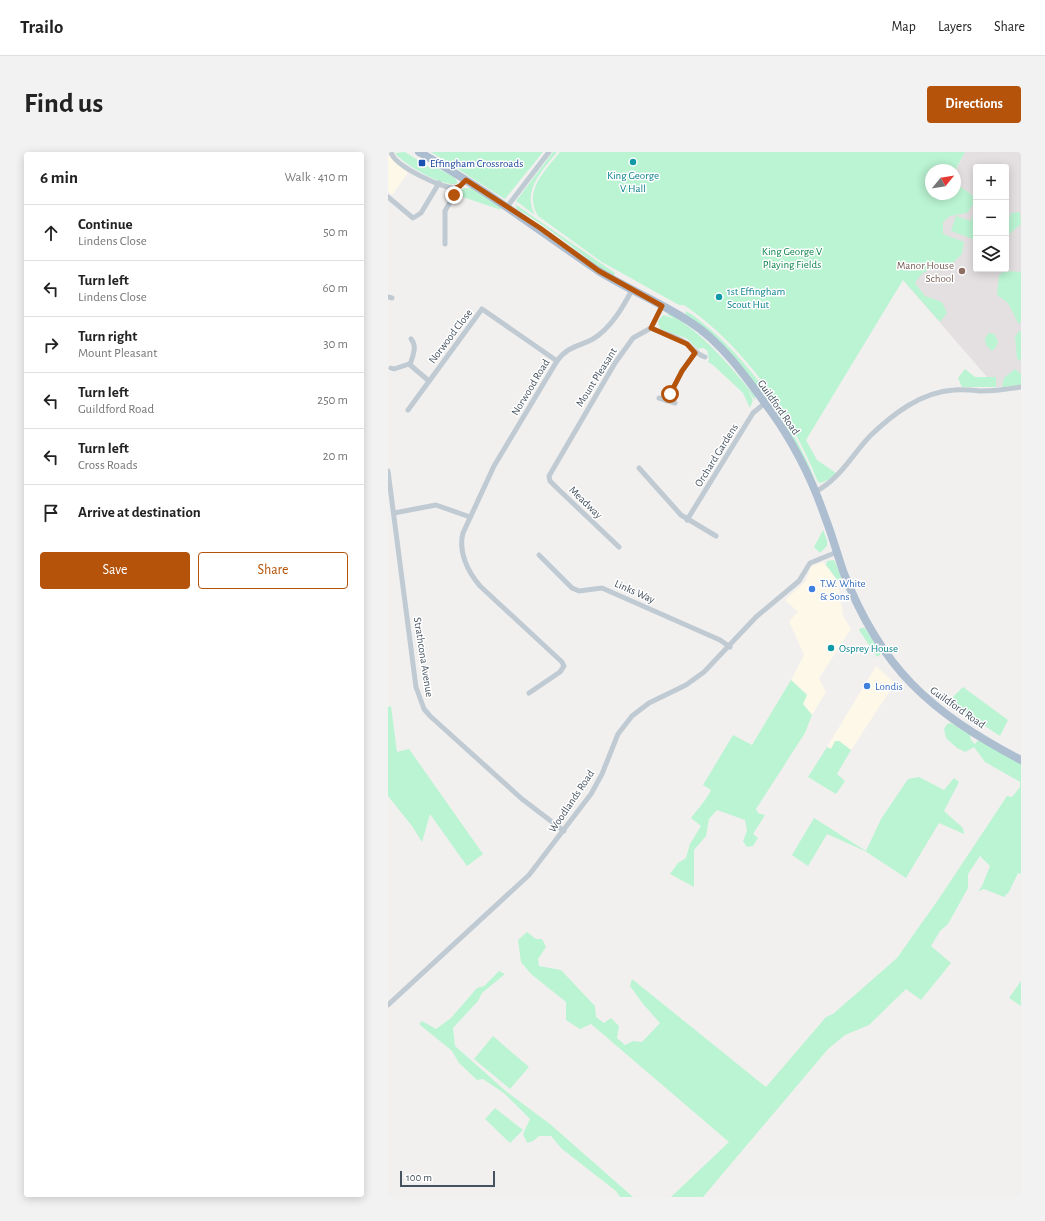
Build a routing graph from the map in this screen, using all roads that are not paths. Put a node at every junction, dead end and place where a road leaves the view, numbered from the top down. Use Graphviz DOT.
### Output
graph roads {
  1 [pos="391,152"];
  2 [pos="419,152"];
  3 [pos="549,152"];
  4 [pos="466,180"];
  5 [pos="438,182"];
  6 [pos="456,188"];
  7 [pos="388,197"];
  8 [pos="508,207"];
  9 [pos="445,244"];
  10 [pos="632,290"];
  11 [pos="662,306"];
  12 [pos="651,328"];
  13 [pos="411,340"];
  14 [pos="695,353"];
  15 [pos="705,357"];
  16 [pos="557,361"];
  17 [pos="410,365"];
  18 [pos="391,368"];
  19 [pos="429,381"];
  20 [pos="1021,387"];
  21 [pos="659,398"];
  22 [pos="667,401"];
  23 [pos="765,403"];
  24 [pos="675,404"];
  25 [pos="408,410"];
  26 [pos="554,467"];
  27 [pos="639,468"];
  28 [pos="388,471"];
  29 [pos="815,492"];
  30 [pos="394,513"];
  31 [pos="470,517"];
  32 [pos="687,520"];
  33 [pos="716,536"];
  34 [pos="619,547"];
  35 [pos="837,552"];
  36 [pos="539,555"];
  37 [pos="730,646"];
  38 [pos="529,693"];
  39 [pos="1021,760"];
  40 [pos="564,831"];
  41 [pos="388,1005"];
  1 -- 5 [label="street"];
  2 -- 4 [label="main road, Guildford Road"];
  3 -- 8 [label="street"];
  4 -- 6 [label="street"];
  4 -- 8 [label="main road, Guildford Road"];
  5 -- 6 [label="street"];
  5 -- 7 [label="street"];
  6 -- 9 [label="street"];
  8 -- 10 [label="main road, Guildford Road"];
  10 -- 11 [label="main road, Guildford Road"];
  10 -- 16 [label="street, Norwood Road"];
  11 -- 12 [label="street"];
  11 -- 23 [label="main road, Guildford Road"];
  12 -- 14 [label="street"];
  12 -- 26 [label="street, Mount Pleasant"];
  13 -- 17 [label="street"];
  14 -- 15 [label="street"];
  14 -- 22 [label="street"];
  16 -- 19 [label="street, Norwood Close"];
  16 -- 31 [label="street, Norwood Road"];
  17 -- 18 [label="street"];
  17 -- 19 [label="street"];
  19 -- 25 [label="street, Norwood Close"];
  20 -- 29 [label="street"];
  21 -- 22 [label="street"];
  22 -- 24 [label="street"];
  23 -- 29 [label="main road, Guildford Road"];
  23 -- 32 [label="street, Orchard Gardens"];
  26 -- 34 [label="street, Meadway"];
  27 -- 32 [label="street"];
  28 -- 30 [label="street, Strathcona Avenue"];
  29 -- 35 [label="main road, Guildford Road"];
  30 -- 31 [label="street"];
  30 -- 40 [label="street, Strathcona Avenue"];
  31 -- 38 [label="street, Norwood Road"];
  32 -- 33 [label="street"];
  35 -- 37 [label="street, Woodlands Road"];
  35 -- 39 [label="main road, Guildford Road"];
  36 -- 37 [label="street, Links Way"];
  37 -- 40 [label="street, Woodlands Road"];
  40 -- 41 [label="street, Woodlands Road"];
}
